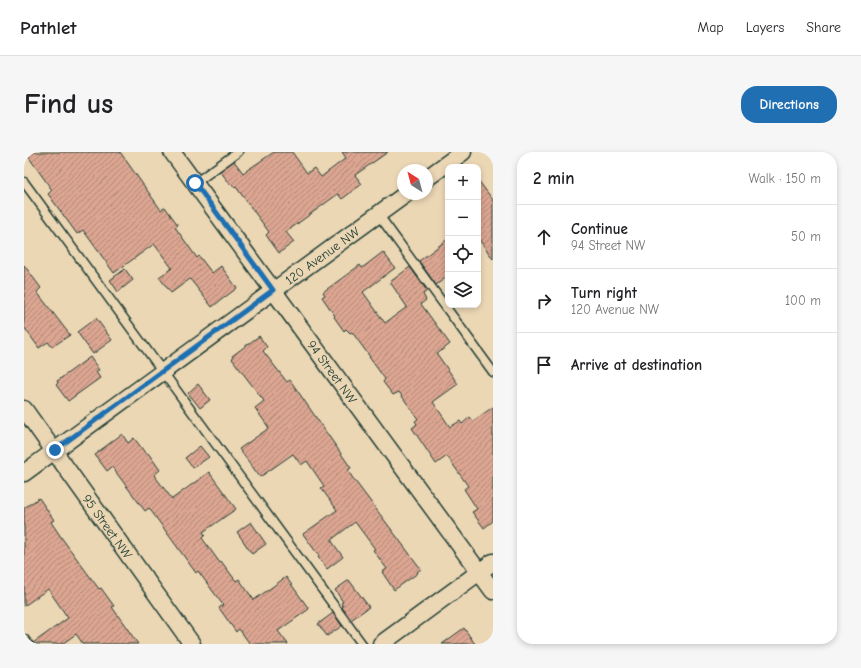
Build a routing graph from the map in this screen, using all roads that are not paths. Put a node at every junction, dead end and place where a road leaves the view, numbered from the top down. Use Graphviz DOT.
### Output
graph roads {
  1 [pos="172,152"];
  2 [pos="238,152"];
  3 [pos="463,152"];
  4 [pos="433,174"];
  5 [pos="24,182"];
  6 [pos="195,183"];
  7 [pos="398,200"];
  8 [pos="378,214"];
  9 [pos="273,290"];
  10 [pos="162,372"];
  11 [pos="493,372"];
  12 [pos="24,409"];
  13 [pos="55,450"];
  14 [pos="24,473"];
  15 [pos="493,562"];
  16 [pos="479,572"];
  17 [pos="493,591"];
  18 [pos="24,639"];
  19 [pos="28,644"];
  20 [pos="192,644"];
  21 [pos="362,644"];
  22 [pos="381,644"];
  1 -- 6 [label="street, 94 Street NW"];
  2 -- 6 [label="lane"];
  3 -- 4 [label="street"];
  5 -- 10 [label="lane"];
  6 -- 9 [label="street, 94 Street NW"];
  7 -- 8 [label="street, 120 Avenue NW"];
  8 -- 9 [label="street, 120 Avenue NW"];
  8 -- 11 [label="lane"];
  9 -- 10 [label="street, 120 Avenue NW"];
  9 -- 16 [label="street, 94 Street NW"];
  10 -- 13 [label="street, 120 Avenue NW"];
  10 -- 21 [label="lane"];
  12 -- 13 [label="street, 95 Street NW"];
  13 -- 14 [label="street, 120 Avenue NW"];
  13 -- 20 [label="street, 95 Street NW"];
  15 -- 16 [label="street"];
  16 -- 17 [label="street, 94 Street NW"];
  16 -- 22 [label="street"];
  18 -- 19 [label="lane"];
}
